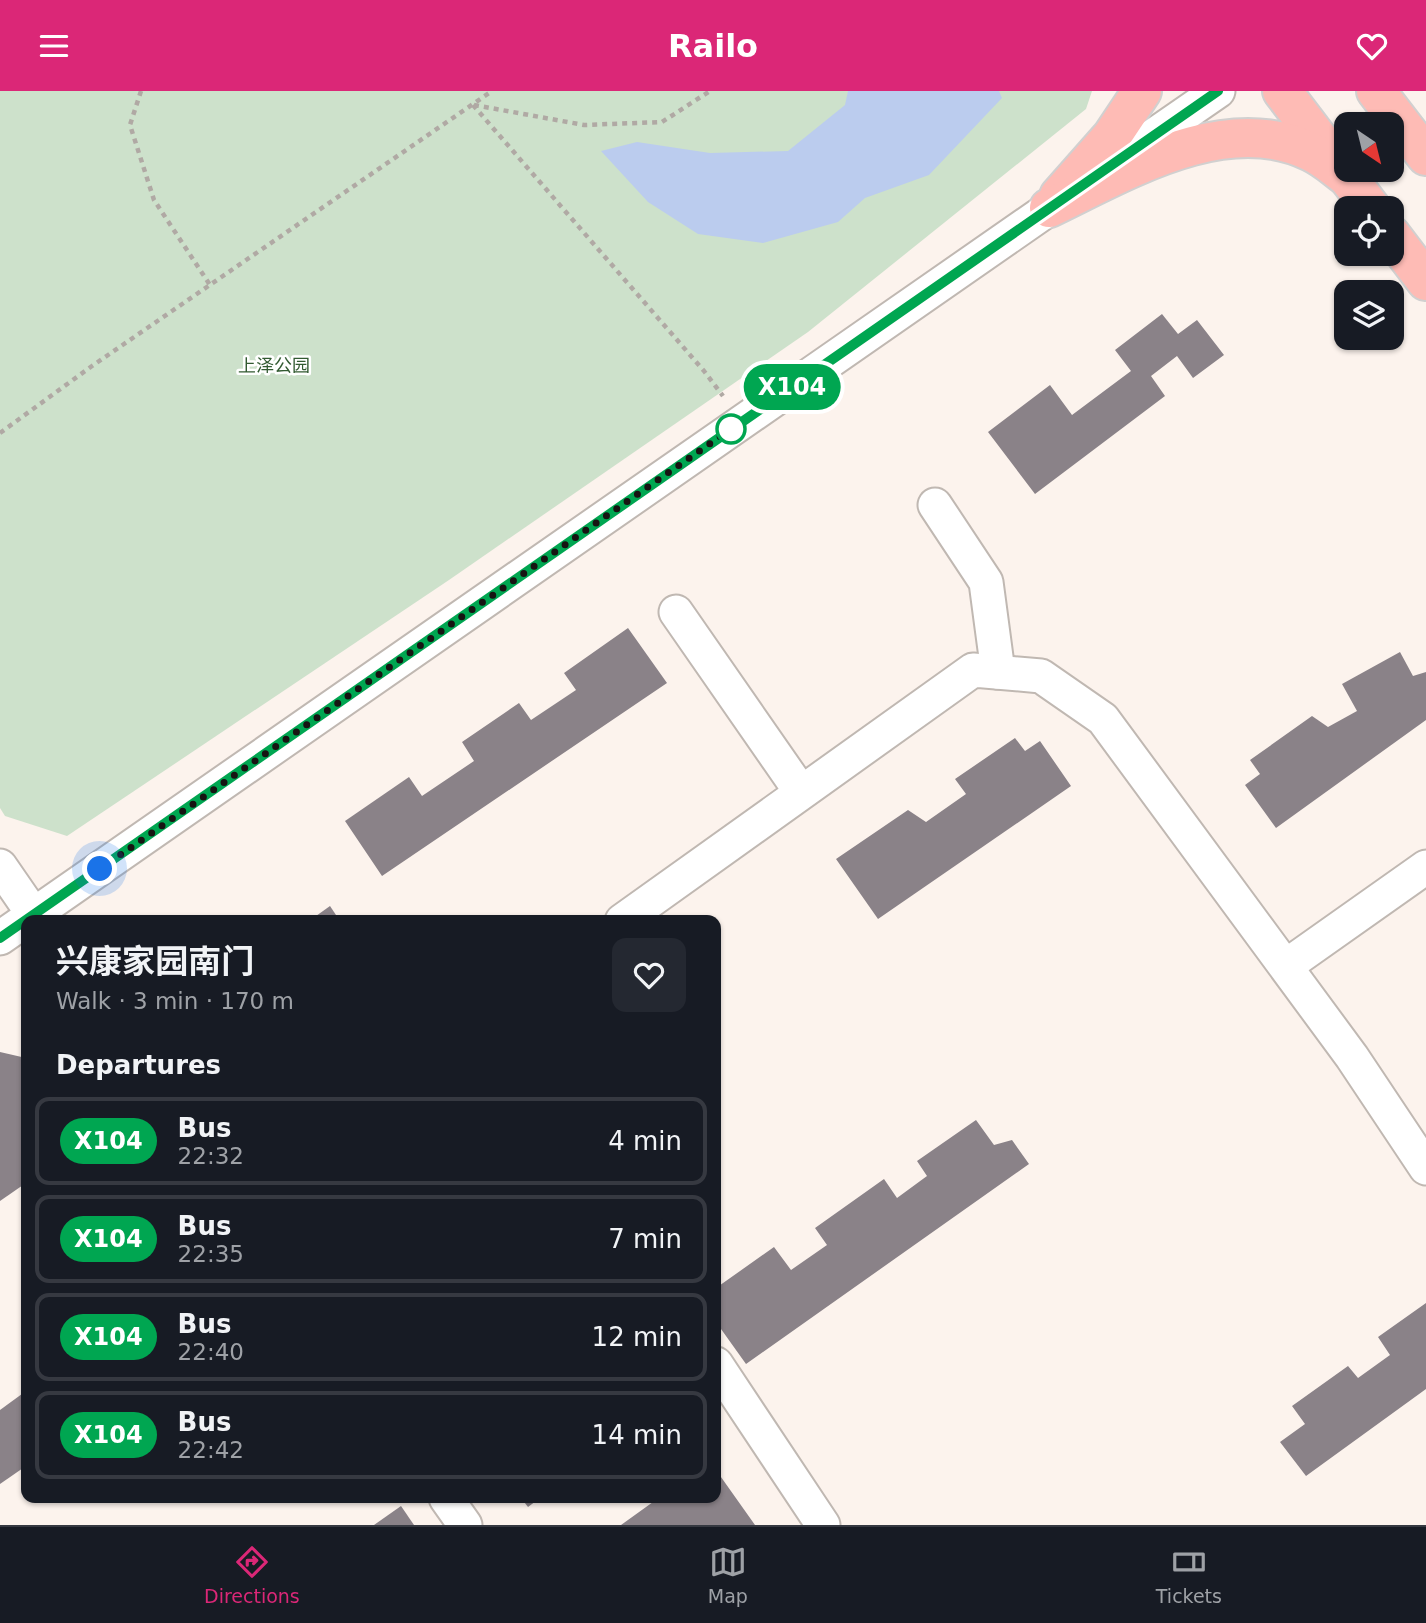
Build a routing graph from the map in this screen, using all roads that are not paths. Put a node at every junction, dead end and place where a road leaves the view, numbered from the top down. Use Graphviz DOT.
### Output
graph roads {
  1 [pos="1142,91"];
  2 [pos="1218,91"];
  3 [pos="1282,91"];
  4 [pos="1376,91"];
  5 [pos="1426,156"];
  6 [pos="1334,160"];
  7 [pos="1334,168"];
  8 [pos="1351,182"];
  9 [pos="1362,196"];
  10 [pos="1049,208"];
  11 [pos="1404,252"];
  12 [pos="1426,281"];
  13 [pos="935,505"];
  14 [pos="676,612"];
  15 [pos="998,672"];
  16 [pos="801,792"];
  17 [pos="0,866"];
  18 [pos="1426,867"];
  19 [pos="34,915"];
  20 [pos="40,915"];
  21 [pos="630,915"];
  22 [pos="21,926"];
  23 [pos="0,938"];
  24 [pos="1286,966"];
  25 [pos="1426,1168"];
  26 [pos="721,1372"];
  27 [pos="450,1503"];
  28 [pos="465,1525"];
  29 [pos="823,1525"];
  1 -- 10 [label="main road"];
  2 -- 10 [label="street"];
  3 -- 6 [label="main road"];
  4 -- 5 [label="main road"];
  7 -- 10 [label="main road"];
  8 -- 9 [label="main road"];
  10 -- 20 [label="street"];
  11 -- 12 [label="main road"];
  13 -- 15 [label="street"];
  14 -- 16 [label="street"];
  15 -- 16 [label="street"];
  15 -- 24 [label="street"];
  16 -- 21 [label="street"];
  17 -- 19 [label="street"];
  18 -- 24 [label="street"];
  22 -- 23 [label="street"];
  24 -- 25 [label="street"];
  26 -- 29 [label="street"];
  27 -- 28 [label="street"];
}
